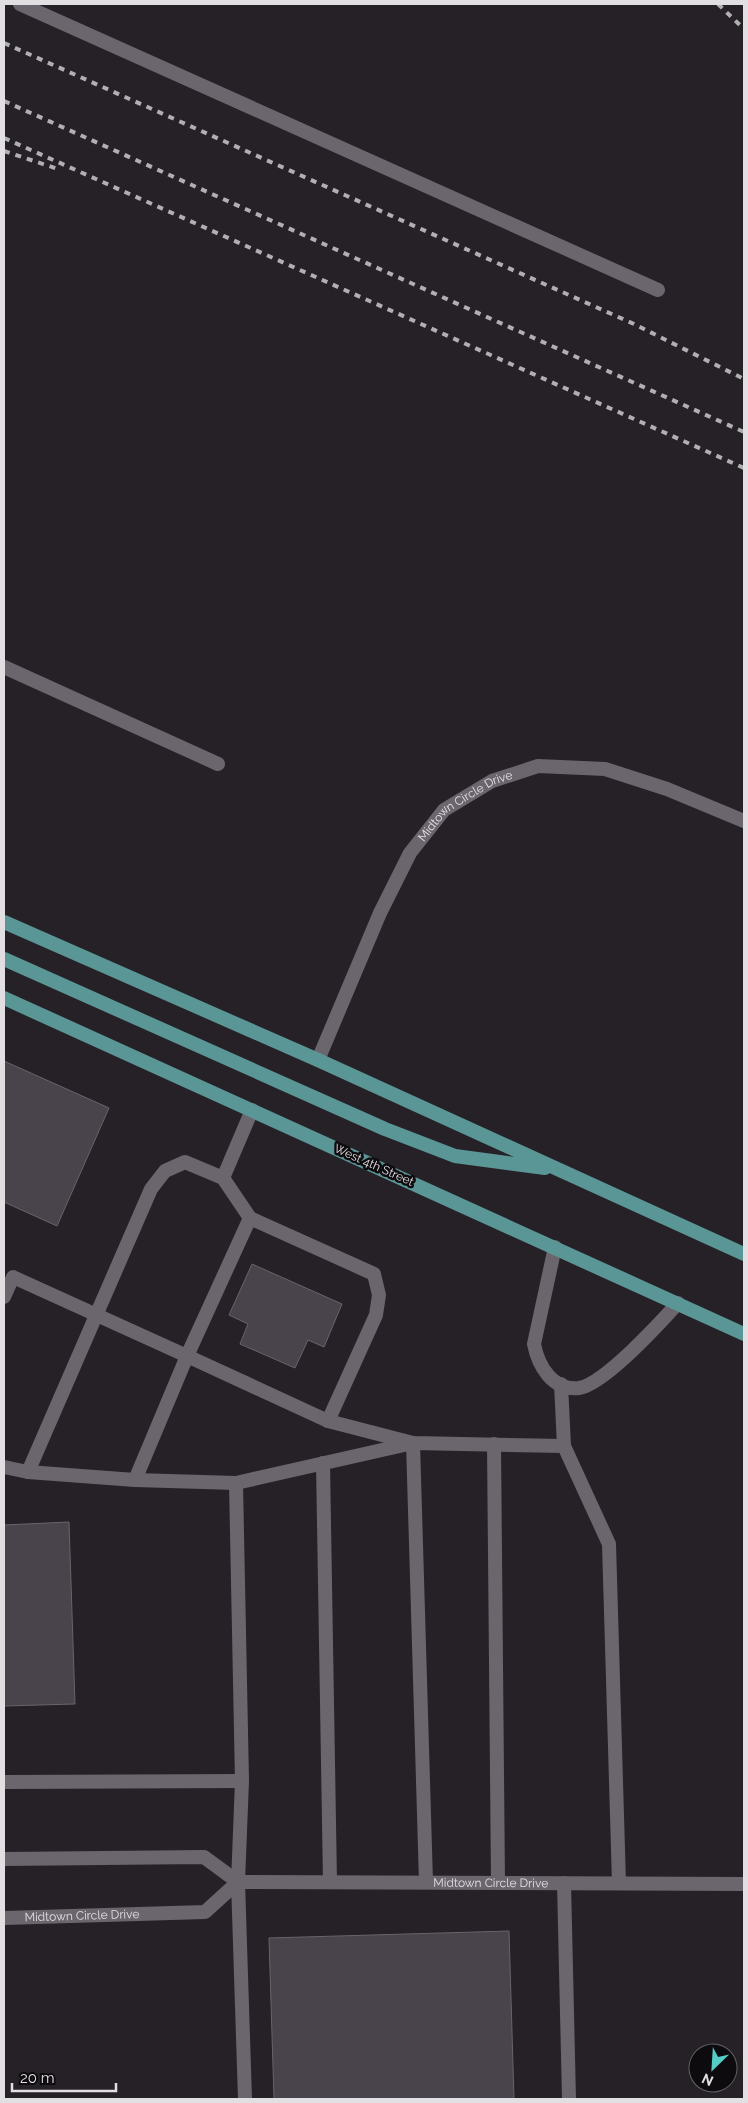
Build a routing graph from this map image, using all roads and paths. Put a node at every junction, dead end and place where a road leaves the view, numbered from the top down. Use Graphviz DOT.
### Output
graph roads {
  1 [pos="20,4"];
  2 [pos="658,290"];
  3 [pos="4,667"];
  4 [pos="218,764"];
  5 [pos="744,821"];
  6 [pos="4,922"];
  7 [pos="4,959"];
  8 [pos="4,998"];
  9 [pos="318,1060"];
  10 [pos="252,1110"];
  11 [pos="560,1170"];
  12 [pos="223,1178"];
  13 [pos="250,1218"];
  14 [pos="555,1247"];
  15 [pos="744,1254"];
  16 [pos="4,1297"];
  17 [pos="678,1303"];
  18 [pos="97,1315"];
  19 [pos="744,1334"];
  20 [pos="187,1356"];
  21 [pos="561,1384"];
  22 [pos="328,1421"];
  23 [pos="413,1443"];
  24 [pos="494,1444"];
  25 [pos="564,1446"];
  26 [pos="323,1463"];
  27 [pos="4,1467"];
  28 [pos="28,1472"];
  29 [pos="135,1480"];
  30 [pos="236,1483"];
  31 [pos="242,1781"];
  32 [pos="4,1782"];
  33 [pos="4,1859"];
  34 [pos="238,1882"];
  35 [pos="330,1882"];
  36 [pos="426,1882"];
  37 [pos="498,1883"];
  38 [pos="564,1883"];
  39 [pos="619,1883"];
  40 [pos="744,1884"];
  41 [pos="4,1918"];
  42 [pos="245,2099"];
  43 [pos="569,2099"];
  1 -- 2 [label="street"];
  3 -- 4 [label="street"];
  5 -- 9 [label="street, Midtown Circle Drive"];
  6 -- 9 [label="main road"];
  7 -- 11 [label="main road"];
  8 -- 10 [label="main road, West 4th Street"];
  9 -- 11 [label="main road"];
  10 -- 12 [label="street"];
  10 -- 14 [label="main road, West 4th Street"];
  11 -- 15 [label="main road"];
  12 -- 13 [label="street"];
  12 -- 18 [label="street"];
  13 -- 20 [label="street"];
  13 -- 22 [label="street"];
  14 -- 17 [label="main road, West 4th Street"];
  14 -- 21 [label="street"];
  16 -- 18 [label="street"];
  17 -- 19 [label="main road, West 4th Street"];
  17 -- 21 [label="street"];
  18 -- 20 [label="street"];
  18 -- 28 [label="street"];
  20 -- 22 [label="street"];
  20 -- 29 [label="street"];
  21 -- 25 [label="street"];
  22 -- 23 [label="street"];
  23 -- 24 [label="street"];
  23 -- 26 [label="street"];
  23 -- 36 [label="street"];
  24 -- 25 [label="street"];
  24 -- 37 [label="street"];
  25 -- 39 [label="street"];
  26 -- 30 [label="street"];
  26 -- 35 [label="street"];
  27 -- 28 [label="street"];
  28 -- 29 [label="street"];
  29 -- 30 [label="street"];
  30 -- 31 [label="street"];
  31 -- 32 [label="street"];
  31 -- 34 [label="street"];
  33 -- 34 [label="street"];
  34 -- 35 [label="street, Midtown Circle Drive"];
  34 -- 41 [label="street, Midtown Circle Drive"];
  34 -- 42 [label="street"];
  35 -- 36 [label="street, Midtown Circle Drive"];
  36 -- 37 [label="street, Midtown Circle Drive"];
  37 -- 38 [label="street, Midtown Circle Drive"];
  38 -- 39 [label="street, Midtown Circle Drive"];
  38 -- 43 [label="street"];
  39 -- 40 [label="street, Midtown Circle Drive"];
}
